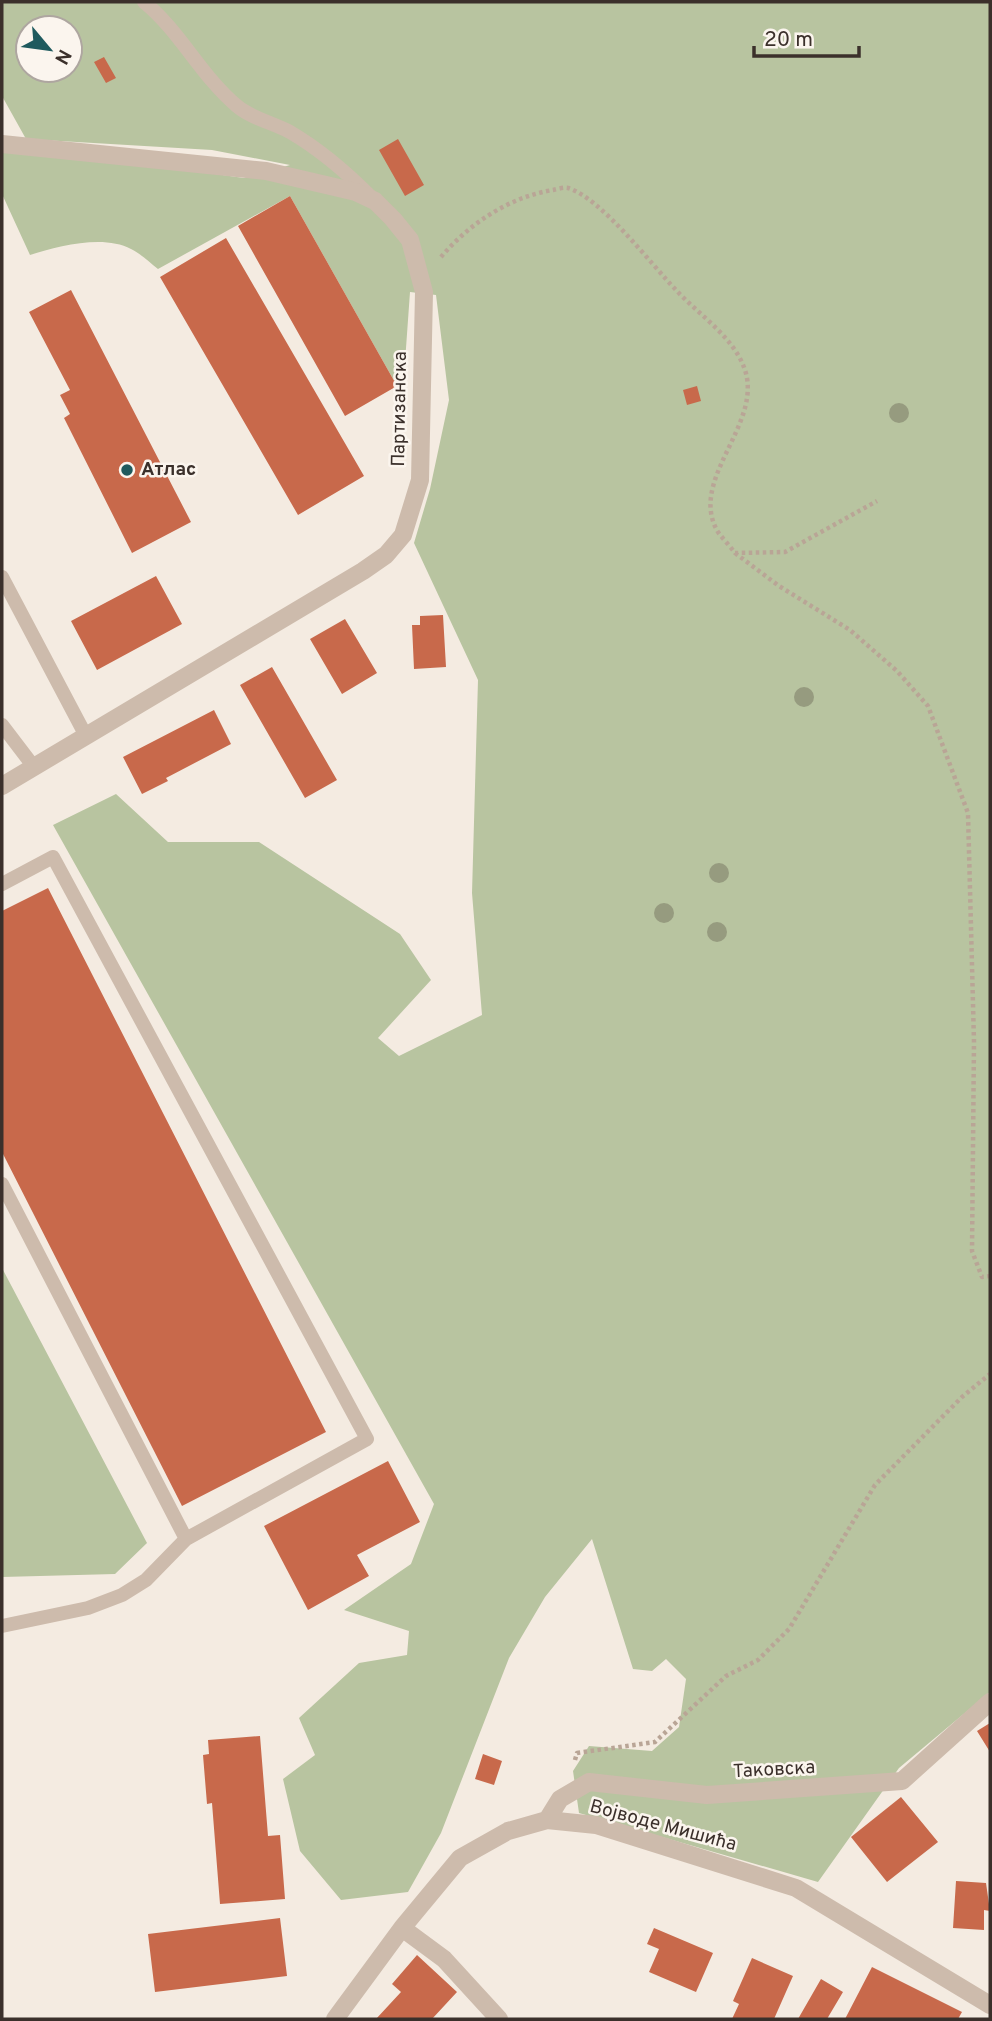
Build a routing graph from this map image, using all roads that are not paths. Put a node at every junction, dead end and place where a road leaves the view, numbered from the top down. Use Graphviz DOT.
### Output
graph roads {
  1 [pos="144,2"];
  2 [pos="2,144"];
  3 [pos="375,201"];
  4 [pos="2,576"];
  5 [pos="2,725"];
  6 [pos="86,736"];
  7 [pos="34,767"];
  8 [pos="2,786"];
  9 [pos="2,884"];
  10 [pos="2,1184"];
  11 [pos="186,1539"];
  12 [pos="2,1626"];
  13 [pos="990,1702"];
  14 [pos="547,1820"];
  15 [pos="402,1928"];
  16 [pos="990,2005"];
  17 [pos="335,2019"];
  18 [pos="499,2019"];
  1 -- 3 [label="lane"];
  2 -- 3 [label="street, Партизанска"];
  3 -- 6 [label="street, Партизанска"];
  4 -- 6 [label="lane"];
  5 -- 7 [label="lane"];
  6 -- 7 [label="street, Партизанска"];
  7 -- 8 [label="street, Партизанска"];
  9 -- 11 [label="lane"];
  10 -- 11 [label="lane"];
  11 -- 12 [label="lane"];
  13 -- 14 [label="street, Таковска"];
  14 -- 15 [label="street, Војводе Мишића"];
  14 -- 16 [label="street, Војводе Мишића"];
  15 -- 17 [label="street, Војводе Мишића"];
  15 -- 18 [label="street"];
}
